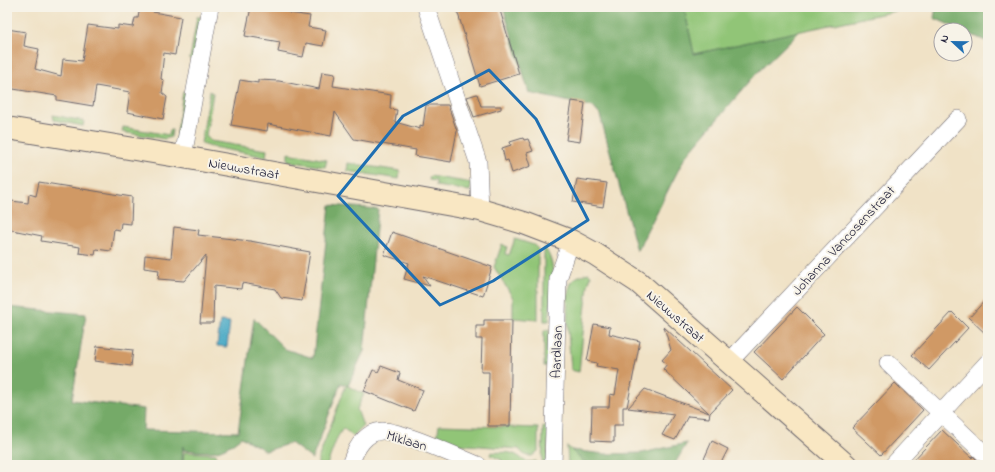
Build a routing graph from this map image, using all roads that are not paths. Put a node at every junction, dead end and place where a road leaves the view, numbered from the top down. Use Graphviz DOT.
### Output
graph roads {
  1 [pos="210,7"];
  2 [pos="426,7"];
  3 [pos="958,119"];
  4 [pos="7,128"];
  5 [pos="183,157"];
  6 [pos="480,210"];
  7 [pos="571,241"];
  8 [pos="729,362"];
  9 [pos="988,362"];
  10 [pos="888,363"];
  11 [pos="941,413"];
  12 [pos="988,457"];
  13 [pos="350,465"];
  14 [pos="478,465"];
  15 [pos="553,465"];
  16 [pos="846,465"];
  17 [pos="893,465"];
  1 -- 5 [label="street"];
  2 -- 6 [label="street"];
  3 -- 8 [label="street, Johanna Vancosenstraat"];
  4 -- 5 [label="street, Nieuwstraat"];
  5 -- 6 [label="street, Nieuwstraat"];
  6 -- 7 [label="street, Nieuwstraat"];
  7 -- 8 [label="street, Nieuwstraat"];
  7 -- 15 [label="street, Aardlaan"];
  8 -- 16 [label="street, Nieuwstraat"];
  9 -- 11 [label="street"];
  10 -- 11 [label="street"];
  11 -- 12 [label="street"];
  11 -- 17 [label="street"];
  13 -- 14 [label="street, Miklaan"];
}
